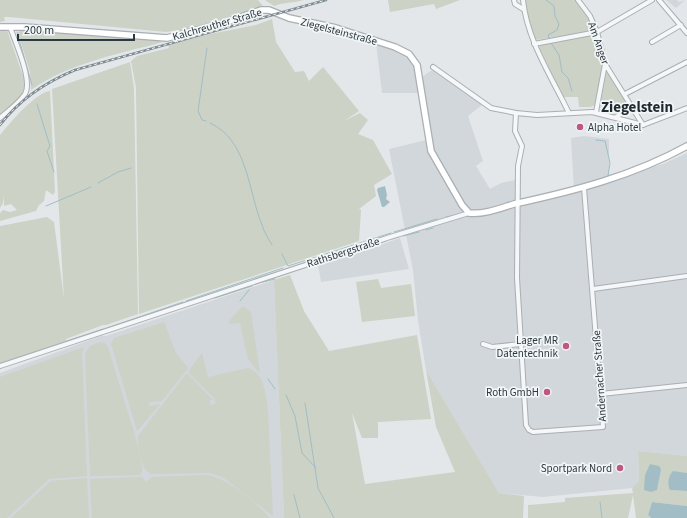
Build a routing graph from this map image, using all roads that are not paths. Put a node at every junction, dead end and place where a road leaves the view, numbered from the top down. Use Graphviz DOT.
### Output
graph roads {
  1 [pos="514,0"];
  2 [pos="523,0"];
  3 [pos="578,0"];
  4 [pos="652,0"];
  5 [pos="659,0"];
  6 [pos="523,9"];
  7 [pos="267,10"];
  8 [pos="681,25"];
  9 [pos="0,27"];
  10 [pos="10,27"];
  11 [pos="597,32"];
  12 [pos="687,33"];
  13 [pos="652,42"];
  14 [pos="534,44"];
  15 [pos="687,62"];
  16 [pos="605,64"];
  17 [pos="433,66"];
  18 [pos="625,94"];
  19 [pos="633,107"];
  20 [pos="687,108"];
  21 [pos="569,112"];
  22 [pos="596,112"];
  23 [pos="516,113"];
  24 [pos="616,117"];
  25 [pos="0,118"];
  26 [pos="643,125"];
  27 [pos="687,146"];
  28 [pos="584,188"];
  29 [pos="518,203"];
  30 [pos="469,213"];
  31 [pos="687,276"];
  32 [pos="593,289"];
  33 [pos="483,344"];
  34 [pos="521,344"];
  35 [pos="0,366"];
  36 [pos="687,385"];
  37 [pos="601,394"];
  1 -- 6 [label="street"];
  2 -- 6 [label="street"];
  3 -- 11 [label="street, Am Anger"];
  4 -- 11 [label="street"];
  5 -- 8 [label="street"];
  6 -- 14 [label="street"];
  7 -- 10 [label="street, Kalchreuther Straße"];
  7 -- 30 [label="street, Ziegelsteinstraße"];
  8 -- 12 [label="street"];
  8 -- 13 [label="street"];
  9 -- 10 [label="street, Kalchreuther Straße"];
  10 -- 25 [label="street"];
  11 -- 14 [label="street"];
  11 -- 16 [label="street, Am Anger"];
  14 -- 21 [label="street"];
  15 -- 18 [label="street"];
  16 -- 18 [label="street, Am Anger"];
  16 -- 22 [label="street"];
  17 -- 23 [label="street"];
  18 -- 19 [label="street, Am Anger"];
  19 -- 24 [label="street"];
  19 -- 26 [label="street, Am Anger"];
  20 -- 26 [label="street"];
  21 -- 22 [label="street"];
  21 -- 23 [label="street"];
  22 -- 24 [label="street"];
  23 -- 29 [label="street, Andernacher Straße"];
  24 -- 26 [label="street"];
  27 -- 28 [label="street, Rathsbergstraße"];
  28 -- 29 [label="street, Rathsbergstraße"];
  28 -- 32 [label="street, Andernacher Straße"];
  29 -- 30 [label="street, Rathsbergstraße"];
  29 -- 34 [label="street, Andernacher Straße"];
  30 -- 35 [label="street, Rathsbergstraße"];
  31 -- 32 [label="street"];
  32 -- 37 [label="street, Andernacher Straße"];
  33 -- 34 [label="street"];
  34 -- 37 [label="street, Andernacher Straße"];
  36 -- 37 [label="street"];
}
